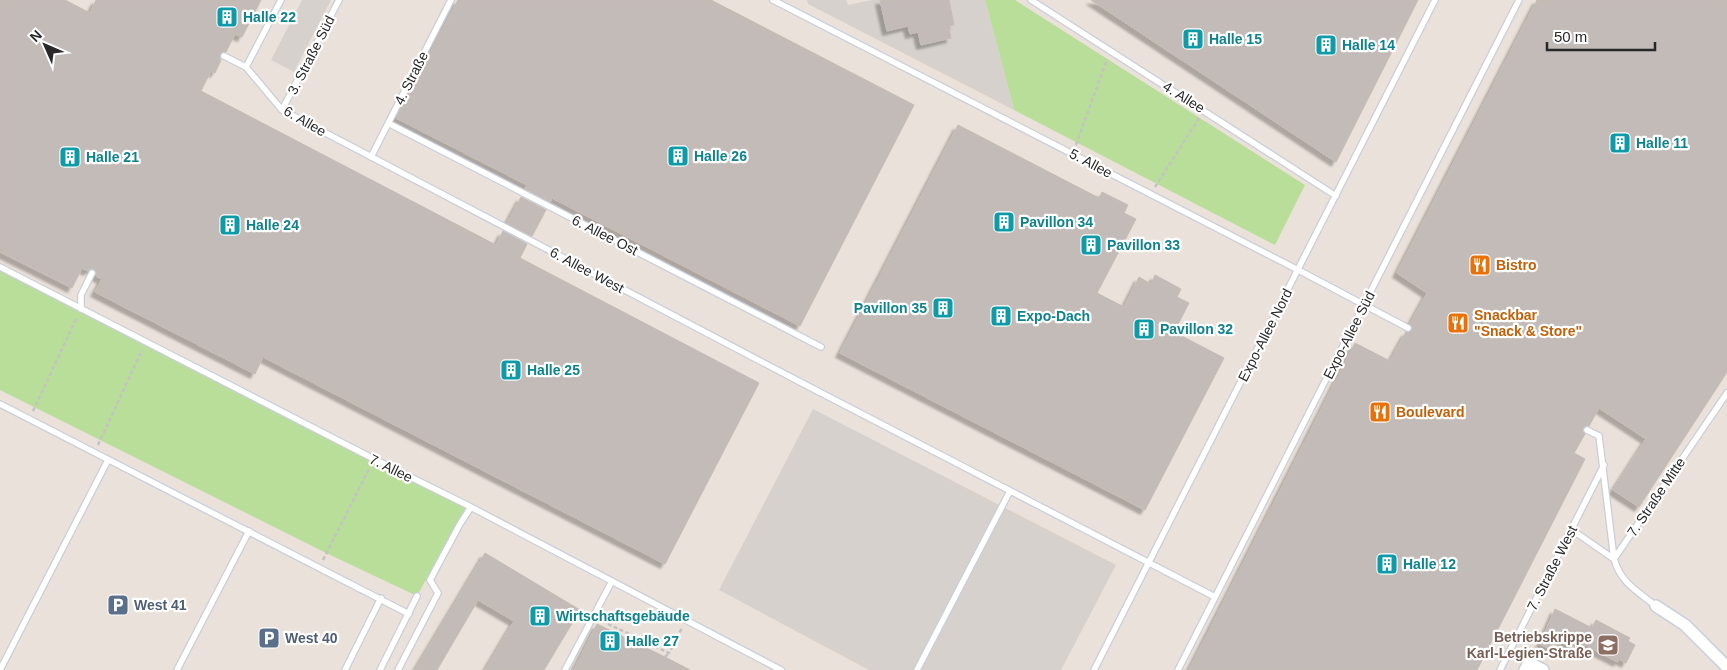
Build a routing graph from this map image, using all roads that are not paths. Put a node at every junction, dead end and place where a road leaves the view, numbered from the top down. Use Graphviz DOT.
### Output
graph roads {
  1 [pos="281,0"];
  2 [pos="339,0"];
  3 [pos="451,0"];
  4 [pos="773,0"];
  5 [pos="1031,0"];
  6 [pos="1435,0"];
  7 [pos="1519,0"];
  8 [pos="224,56"];
  9 [pos="246,67"];
  10 [pos="282,110"];
  11 [pos="388,123"];
  12 [pos="371,157"];
  13 [pos="1336,196"];
  14 [pos="0,267"];
  15 [pos="1299,270"];
  16 [pos="92,273"];
  17 [pos="1365,306"];
  18 [pos="81,309"];
  19 [pos="1408,328"];
  20 [pos="821,347"];
  21 [pos="1727,393"];
  22 [pos="0,404"];
  23 [pos="1588,430"];
  24 [pos="108,460"];
  25 [pos="1604,465"];
  26 [pos="1010,491"];
  27 [pos="471,507"];
  28 [pos="1572,530"];
  29 [pos="249,531"];
  30 [pos="1614,559"];
  31 [pos="1148,564"];
  32 [pos="612,581"];
  33 [pos="416,596"];
  34 [pos="1215,597"];
  35 [pos="381,598"];
  36 [pos="1656,606"];
  37 [pos="409,614"];
  38 [pos="1527,666"];
  39 [pos="1727,667"];
  40 [pos="0,670"];
  41 [pos="176,670"];
  42 [pos="345,670"];
  43 [pos="380,670"];
  44 [pos="398,670"];
  45 [pos="565,670"];
  46 [pos="781,670"];
  47 [pos="917,670"];
  48 [pos="1094,670"];
  49 [pos="1178,670"];
  50 [pos="1500,670"];
  51 [pos="1543,670"];
  1 -- 9 [label="lane"];
  2 -- 10 [label="lane, 3. Straße Süd"];
  3 -- 11 [label="lane, 4. Straße"];
  4 -- 15 [label="lane, 5. Allee"];
  5 -- 13 [label="lane, 4. Allee"];
  6 -- 13 [label="lane, Expo-Allee Nord"];
  7 -- 17 [label="lane, Expo-Allee Süd"];
  8 -- 9 [label="lane, 6. Allee"];
  9 -- 10 [label="lane, 6. Allee"];
  10 -- 12 [label="lane, 6. Allee"];
  11 -- 12 [label="lane, 4. Straße"];
  11 -- 20 [label="lane, 6. Allee Ost"];
  12 -- 26 [label="lane, 6. Allee West"];
  13 -- 15 [label="lane, Expo-Allee Nord"];
  14 -- 18 [label="lane, 7. Allee"];
  15 -- 17 [label="lane, 5. Allee"];
  15 -- 31 [label="lane, Expo-Allee Nord"];
  16 -- 18 [label="lane"];
  17 -- 19 [label="lane, 5. Allee"];
  17 -- 34 [label="lane, Expo-Allee Süd"];
  18 -- 27 [label="lane, 7. Allee"];
  21 -- 30 [label="lane, 7. Straße Mitte"];
  22 -- 24 [label="lane"];
  23 -- 25 [label="lane"];
  24 -- 29 [label="lane"];
  24 -- 40 [label="lane"];
  25 -- 28 [label="lane, 7. Straße West"];
  25 -- 30 [label="lane"];
  26 -- 31 [label="lane, 6. Allee West"];
  26 -- 47 [label="lane"];
  27 -- 32 [label="lane, 7. Allee"];
  27 -- 44 [label="lane"];
  28 -- 30 [label="lane"];
  28 -- 50 [label="lane, 7. Straße West"];
  29 -- 35 [label="lane"];
  29 -- 41 [label="lane"];
  30 -- 36 [label="lane"];
  31 -- 34 [label="lane, 6. Allee West"];
  31 -- 48 [label="lane, Expo-Allee Nord"];
  32 -- 45 [label="lane"];
  32 -- 46 [label="lane, 7. Allee"];
  33 -- 37 [label="lane"];
  34 -- 49 [label="lane, Expo-Allee Süd"];
  35 -- 37 [label="lane"];
  35 -- 42 [label="lane"];
  36 -- 39 [label="street"];
  37 -- 43 [label="lane"];
  38 -- 51 [label="street"];
}
